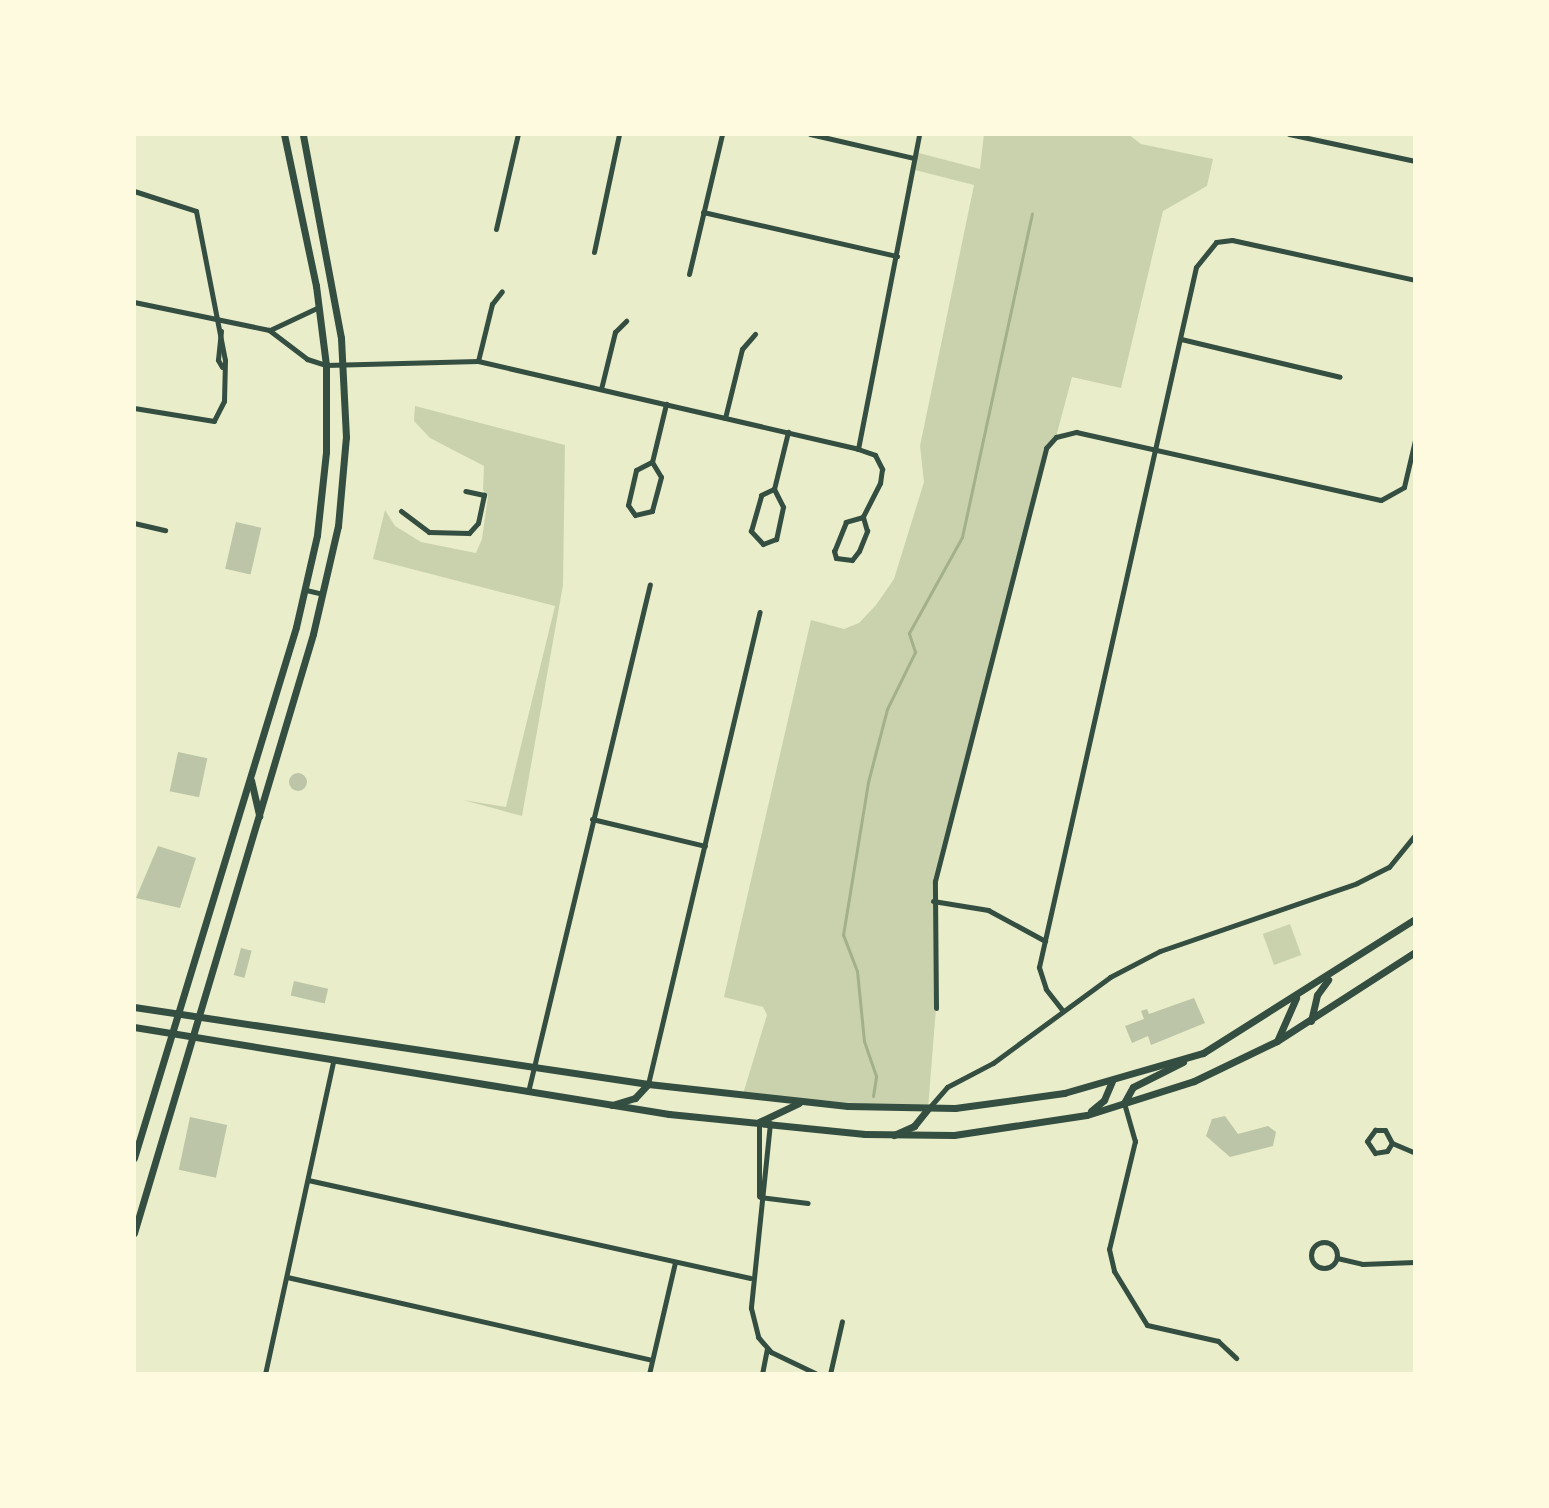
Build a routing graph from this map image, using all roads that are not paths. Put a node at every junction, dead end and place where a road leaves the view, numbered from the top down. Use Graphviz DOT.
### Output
graph roads {
  1 [pos="284,134"];
  2 [pos="303,134"];
  3 [pos="518,134"];
  4 [pos="619,134"];
  5 [pos="722,134"];
  6 [pos="810,134"];
  7 [pos="919,134"];
  8 [pos="1289,134"];
  9 [pos="914,158"];
  10 [pos="1415,161"];
  11 [pos="134,191"];
  12 [pos="703,212"];
  13 [pos="496,229"];
  14 [pos="594,252"];
  15 [pos="898,256"];
  16 [pos="689,274"];
  17 [pos="1415,280"];
  18 [pos="502,291"];
  19 [pos="134,302"];
  20 [pos="319,307"];
  21 [pos="221,320"];
  22 [pos="626,321"];
  23 [pos="269,330"];
  24 [pos="755,334"];
  25 [pos="1181,339"];
  26 [pos="478,361"];
  27 [pos="344,364"];
  28 [pos="326,365"];
  29 [pos="1340,377"];
  30 [pos="601,389"];
  31 [pos="666,404"];
  32 [pos="134,408"];
  33 [pos="725,418"];
  34 [pos="788,432"];
  35 [pos="1415,440"];
  36 [pos="858,449"];
  37 [pos="1156,450"];
  38 [pos="652,462"];
  39 [pos="774,489"];
  40 [pos="465,491"];
  41 [pos="401,511"];
  42 [pos="863,517"];
  43 [pos="134,524"];
  44 [pos="165,530"];
  45 [pos="650,584"];
  46 [pos="306,590"];
  47 [pos="324,595"];
  48 [pos="760,612"];
  49 [pos="251,774"];
  50 [pos="259,816"];
  51 [pos="592,819"];
  52 [pos="1415,835"];
  53 [pos="705,846"];
  54 [pos="933,901"];
  55 [pos="1415,919"];
  56 [pos="1045,941"];
  57 [pos="1415,952"];
  58 [pos="1331,975"];
  59 [pos="1296,998"];
  60 [pos="134,1007"];
  61 [pos="936,1008"];
  62 [pos="1063,1011"];
  63 [pos="177,1014"];
  64 [pos="201,1017"];
  65 [pos="1311,1021"];
  66 [pos="134,1027"];
  67 [pos="171,1033"];
  68 [pos="195,1037"];
  69 [pos="1277,1041"];
  70 [pos="1203,1053"];
  71 [pos="333,1062"];
  72 [pos="534,1067"];
  73 [pos="1112,1081"];
  74 [pos="648,1084"];
  75 [pos="527,1093"];
  76 [pos="805,1101"];
  77 [pos="1124,1103"];
  78 [pos="610,1105"];
  79 [pos="928,1109"];
  80 [pos="1087,1115"];
  81 [pos="759,1122"];
  82 [pos="770,1123"];
  83 [pos="892,1136"];
  84 [pos="1392,1143"];
  85 [pos="1415,1153"];
  86 [pos="134,1158"];
  87 [pos="308,1180"];
  88 [pos="760,1197"];
  89 [pos="808,1203"];
  90 [pos="134,1233"];
  91 [pos="1337,1258"];
  92 [pos="675,1262"];
  93 [pos="1415,1262"];
  94 [pos="287,1277"];
  95 [pos="750,1278"];
  96 [pos="842,1321"];
  97 [pos="767,1348"];
  98 [pos="1236,1358"];
  99 [pos="652,1360"];
  100 [pos="265,1374"];
  101 [pos="649,1374"];
  102 [pos="762,1374"];
  103 [pos="817,1374"];
  104 [pos="830,1374"];
  1 -- 20 [label="main road"];
  2 -- 27 [label="main road"];
  3 -- 13 [label="street"];
  4 -- 14 [label="street"];
  5 -- 12 [label="street"];
  6 -- 9 [label="street"];
  7 -- 9 [label="street"];
  8 -- 10 [label="street"];
  9 -- 15 [label="street"];
  11 -- 21 [label="street"];
  12 -- 15 [label="street"];
  12 -- 16 [label="street"];
  15 -- 36 [label="street"];
  17 -- 25 [label="street"];
  18 -- 26 [label="street"];
  19 -- 21 [label="street"];
  20 -- 23 [label="street"];
  20 -- 28 [label="main road"];
  21 -- 23 [label="street"];
  21 -- 32 [label="street"];
  22 -- 30 [label="street"];
  23 -- 28 [label="street"];
  24 -- 33 [label="street"];
  25 -- 29 [label="street"];
  25 -- 37 [label="street"];
  26 -- 27 [label="street"];
  26 -- 30 [label="street"];
  27 -- 28 [label="street"];
  27 -- 47 [label="main road"];
  28 -- 46 [label="main road"];
  30 -- 31 [label="street"];
  31 -- 33 [label="street"];
  31 -- 38 [label="street"];
  33 -- 34 [label="street"];
  34 -- 36 [label="street"];
  34 -- 39 [label="street"];
  35 -- 37 [label="street"];
  36 -- 42 [label="street"];
  37 -- 54 [label="street"];
  37 -- 56 [label="street"];
  38 -- 38 [label="street"];
  39 -- 39 [label="street"];
  40 -- 41 [label="street"];
  42 -- 42 [label="street"];
  43 -- 44 [label="street"];
  45 -- 51 [label="street"];
  46 -- 47 [label="street"];
  46 -- 49 [label="main road"];
  47 -- 50 [label="main road"];
  48 -- 53 [label="street"];
  49 -- 50 [label="main road"];
  49 -- 63 [label="main road"];
  50 -- 64 [label="main road"];
  51 -- 53 [label="street"];
  51 -- 72 [label="street"];
  52 -- 62 [label="street"];
  53 -- 74 [label="street"];
  54 -- 56 [label="street"];
  54 -- 61 [label="street"];
  55 -- 58 [label="main road"];
  56 -- 62 [label="street"];
  57 -- 65 [label="main road"];
  58 -- 59 [label="main road"];
  58 -- 65 [label="main road"];
  59 -- 69 [label="main road"];
  59 -- 70 [label="main road"];
  60 -- 63 [label="main road"];
  62 -- 79 [label="street"];
  63 -- 64 [label="main road"];
  63 -- 67 [label="main road"];
  64 -- 68 [label="main road"];
  64 -- 72 [label="main road"];
  65 -- 69 [label="main road"];
  66 -- 67 [label="main road"];
  67 -- 68 [label="main road"];
  67 -- 86 [label="main road"];
  68 -- 71 [label="main road"];
  68 -- 90 [label="main road"];
  69 -- 77 [label="main road"];
  70 -- 73 [label="main road"];
  70 -- 77 [label="main road"];
  71 -- 75 [label="main road"];
  71 -- 87 [label="street"];
  72 -- 74 [label="main road"];
  72 -- 75 [label="street"];
  73 -- 79 [label="main road"];
  73 -- 80 [label="main road"];
  74 -- 76 [label="main road"];
  74 -- 78 [label="main road"];
  75 -- 78 [label="main road"];
  76 -- 79 [label="main road"];
  76 -- 81 [label="main road"];
  77 -- 80 [label="main road"];
  77 -- 98 [label="street"];
  78 -- 81 [label="main road"];
  79 -- 83 [label="main road"];
  80 -- 83 [label="main road"];
  81 -- 82 [label="main road"];
  81 -- 88 [label="street"];
  82 -- 83 [label="main road"];
  82 -- 88 [label="street"];
  84 -- 84 [label="street"];
  84 -- 85 [label="street"];
  87 -- 92 [label="street"];
  87 -- 94 [label="street"];
  88 -- 89 [label="street"];
  88 -- 95 [label="street"];
  91 -- 91 [label="street"];
  91 -- 93 [label="street"];
  92 -- 95 [label="street"];
  92 -- 99 [label="street"];
  94 -- 99 [label="street"];
  94 -- 100 [label="street"];
  95 -- 97 [label="street"];
  96 -- 104 [label="street"];
  97 -- 102 [label="street"];
  97 -- 103 [label="street"];
  99 -- 101 [label="street"];
}
